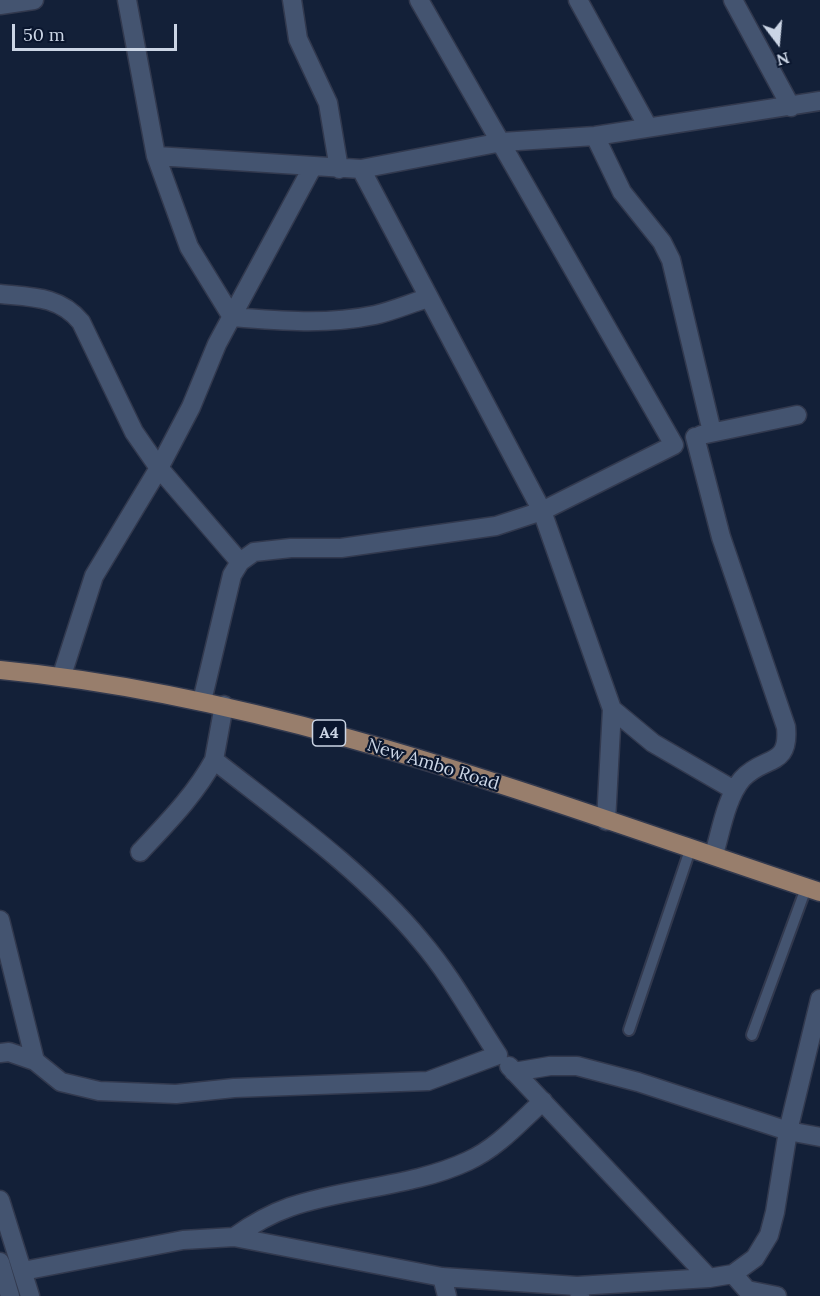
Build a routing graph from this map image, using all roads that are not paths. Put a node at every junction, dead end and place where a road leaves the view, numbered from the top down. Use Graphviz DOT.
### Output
graph roads {
  1 [pos="34,0"];
  2 [pos="126,0"];
  3 [pos="292,0"];
  4 [pos="419,0"];
  5 [pos="578,0"];
  6 [pos="733,0"];
  7 [pos="0,5"];
  8 [pos="820,101"];
  9 [pos="791,107"];
  10 [pos="648,126"];
  11 [pos="595,136"];
  12 [pos="502,142"];
  13 [pos="156,156"];
  14 [pos="314,166"];
  15 [pos="339,169"];
  16 [pos="360,169"];
  17 [pos="0,294"];
  18 [pos="428,298"];
  19 [pos="232,317"];
  20 [pos="797,415"];
  21 [pos="703,435"];
  22 [pos="674,445"];
  23 [pos="159,468"];
  24 [pos="542,511"];
  25 [pos="240,562"];
  26 [pos="0,670"];
  27 [pos="0,675"];
  28 [pos="62,675"];
  29 [pos="202,701"];
  30 [pos="224,705"];
  31 [pos="612,709"];
  32 [pos="214,760"];
  33 [pos="734,790"];
  34 [pos="606,821"];
  35 [pos="691,847"];
  36 [pos="140,852"];
  37 [pos="714,854"];
  38 [pos="813,890"];
  39 [pos="0,920"];
  40 [pos="820,999"];
  41 [pos="629,1030"];
  42 [pos="752,1035"];
  43 [pos="0,1053"];
  44 [pos="498,1055"];
  45 [pos="35,1061"];
  46 [pos="514,1071"];
  47 [pos="543,1101"];
  48 [pos="788,1131"];
  49 [pos="820,1137"];
  50 [pos="0,1200"];
  51 [pos="234,1237"];
  52 [pos="7,1249"];
  53 [pos="0,1262"];
  54 [pos="22,1271"];
  55 [pos="733,1274"];
  56 [pos="442,1277"];
  57 [pos="709,1278"];
  58 [pos="579,1291"];
  59 [pos="749,1293"];
  60 [pos="10,1296"];
  61 [pos="30,1296"];
  62 [pos="447,1296"];
  63 [pos="777,1296"];
  1 -- 7 [label="street"];
  2 -- 13 [label="street"];
  3 -- 15 [label="street"];
  4 -- 12 [label="street"];
  5 -- 10 [label="street"];
  6 -- 9 [label="street"];
  8 -- 9 [label="street"];
  9 -- 10 [label="street"];
  10 -- 11 [label="street"];
  11 -- 12 [label="street"];
  11 -- 21 [label="street"];
  12 -- 16 [label="street"];
  12 -- 22 [label="street"];
  13 -- 14 [label="street"];
  13 -- 19 [label="street"];
  14 -- 15 [label="street"];
  14 -- 19 [label="street"];
  15 -- 16 [label="street"];
  16 -- 18 [label="street"];
  17 -- 23 [label="street"];
  18 -- 19 [label="street"];
  18 -- 24 [label="street"];
  19 -- 23 [label="street"];
  20 -- 21 [label="street"];
  21 -- 22 [label="street"];
  21 -- 33 [label="street"];
  22 -- 24 [label="street"];
  23 -- 25 [label="street"];
  23 -- 28 [label="street"];
  24 -- 25 [label="street"];
  24 -- 31 [label="street"];
  25 -- 29 [label="street"];
  26 -- 27 [label="street"];
  26 -- 28 [label="main road, New Ambo Road / A4"];
  28 -- 29 [label="main road, New Ambo Road / A4"];
  29 -- 30 [label="main road, New Ambo Road / A4"];
  30 -- 32 [label="street"];
  30 -- 34 [label="main road, New Ambo Road / A4"];
  31 -- 33 [label="street"];
  31 -- 34 [label="street"];
  32 -- 36 [label="street"];
  32 -- 44 [label="street"];
  33 -- 37 [label="street"];
  34 -- 35 [label="main road, New Ambo Road / A4"];
  35 -- 37 [label="main road, New Ambo Road / A4"];
  35 -- 41 [label="lane"];
  37 -- 38 [label="main road, New Ambo Road / A4"];
  38 -- 42 [label="lane"];
  39 -- 45 [label="street"];
  40 -- 48 [label="street"];
  43 -- 45 [label="street"];
  44 -- 45 [label="street"];
  44 -- 46 [label="street"];
  46 -- 47 [label="street"];
  46 -- 48 [label="street"];
  47 -- 51 [label="street"];
  47 -- 57 [label="street"];
  48 -- 49 [label="street"];
  48 -- 55 [label="street"];
  50 -- 52 [label="street"];
  51 -- 54 [label="street"];
  51 -- 56 [label="street"];
  52 -- 54 [label="street"];
  53 -- 60 [label="street"];
  54 -- 61 [label="street"];
  55 -- 57 [label="street"];
  55 -- 59 [label="street"];
  56 -- 58 [label="street"];
  56 -- 62 [label="street"];
  57 -- 58 [label="street"];
  59 -- 63 [label="street"];
}
